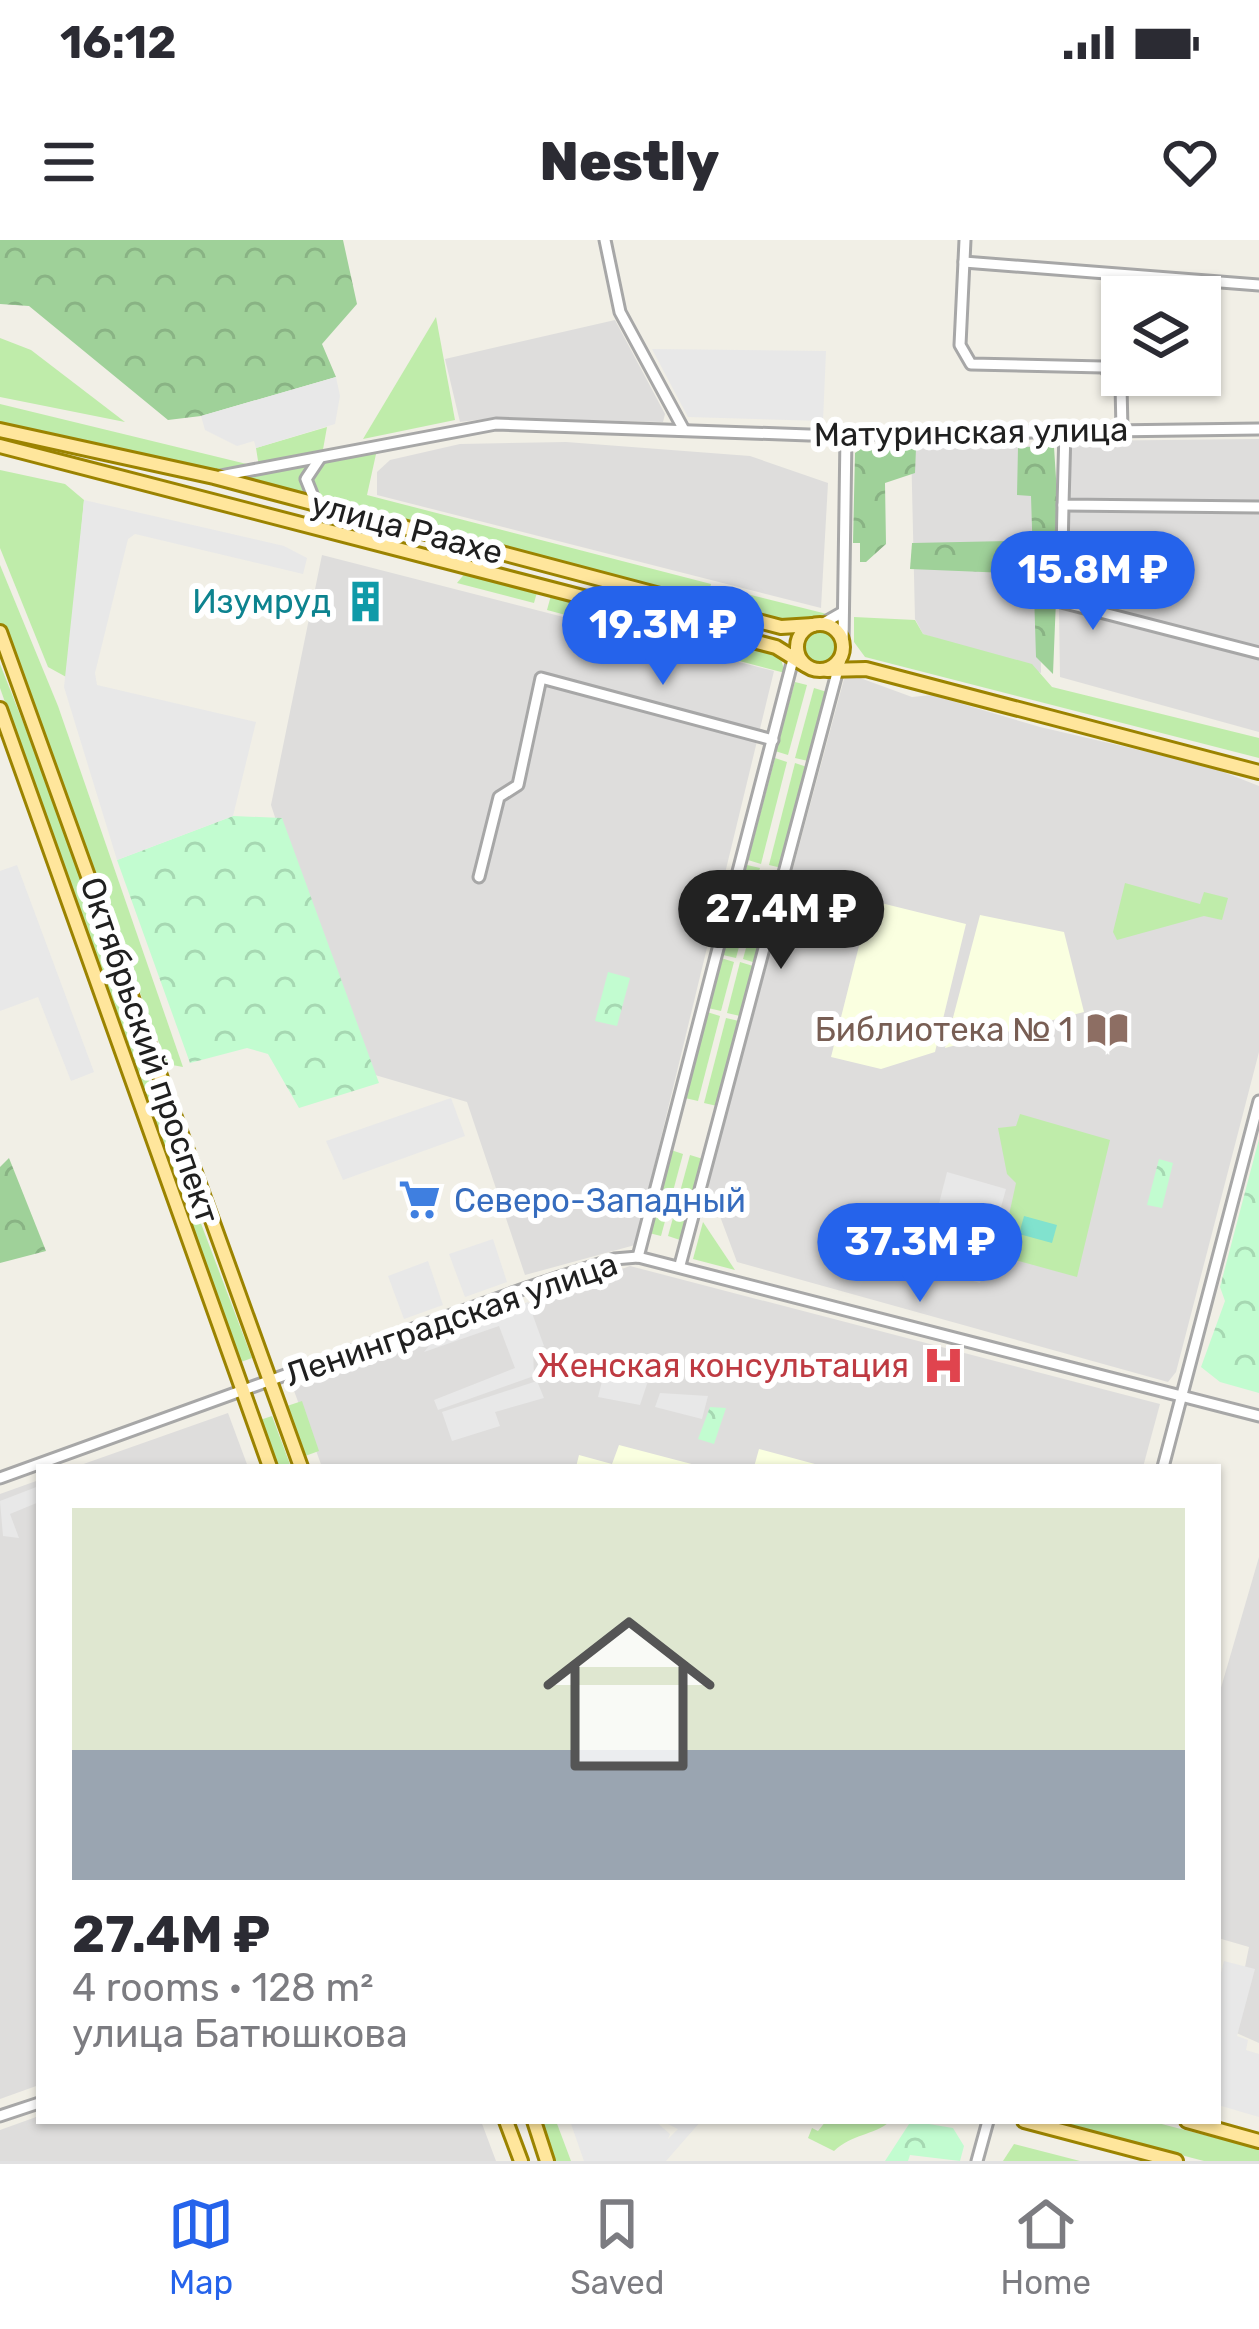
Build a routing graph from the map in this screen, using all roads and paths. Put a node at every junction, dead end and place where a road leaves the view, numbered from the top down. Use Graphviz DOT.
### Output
graph roads {
  1 [pos="605,240"];
  2 [pos="965,240"];
  3 [pos="964,262"];
  4 [pos="1259,285"];
  5 [pos="1259,429"];
  6 [pos="0,430"];
  7 [pos="683,430"];
  8 [pos="1065,430"];
  9 [pos="1122,430"];
  10 [pos="846,435"];
  11 [pos="0,446"];
  12 [pos="322,456"];
  13 [pos="214,478"];
  14 [pos="316,504"];
  15 [pos="1064,505"];
  16 [pos="1259,507"];
  17 [pos="843,612"];
  18 [pos="817,624"];
  19 [pos="0,632"];
  20 [pos="1259,653"];
  21 [pos="798,655"];
  22 [pos="837,660"];
  23 [pos="866,669"];
  24 [pos="0,709"];
  25 [pos="773,740"];
  26 [pos="1259,772"];
  27 [pos="479,877"];
  28 [pos="1259,1101"];
  29 [pos="202,1202"];
  30 [pos="178,1208"];
  31 [pos="638,1257"];
  32 [pos="680,1265"];
  33 [pos="270,1381"];
  34 [pos="242,1390"];
  35 [pos="1182,1397"];
  36 [pos="1259,1417"];
  37 [pos="38,1464"];
  38 [pos="269,1464"];
  39 [pos="300,1464"];
  40 [pos="1164,1464"];
  41 [pos="36,1465"];
  42 [pos="0,1478"];
  43 [pos="36,2104"];
  44 [pos="0,2116"];
  45 [pos="507,2124"];
  46 [pos="535,2124"];
  47 [pos="987,2124"];
  48 [pos="1035,2124"];
  49 [pos="1198,2124"];
  50 [pos="1259,2140"];
  51 [pos="521,2161"];
  52 [pos="548,2161"];
  53 [pos="977,2161"];
  54 [pos="1176,2161"];
  1 -- 7 [label="street"];
  2 -- 3 [label="street"];
  3 -- 4 [label="street"];
  3 -- 9 [label="street"];
  5 -- 9 [label="street, Матуринская улица"];
  6 -- 13 [label="main road, улица Раахе"];
  7 -- 10 [label="street, Матуринская улица"];
  7 -- 12 [label="street, Матуринская улица"];
  8 -- 9 [label="street, Матуринская улица"];
  8 -- 10 [label="street, Матуринская улица"];
  8 -- 15 [label="street"];
  10 -- 17 [label="street"];
  11 -- 21 [label="main road, улица Раахе"];
  12 -- 13 [label="street, Матуринская улица"];
  12 -- 14 [label="street"];
  13 -- 14 [label="main road, улица Раахе"];
  14 -- 18 [label="main road, улица Раахе"];
  15 -- 16 [label="street"];
  15 -- 20 [label="street"];
  17 -- 18 [label="street"];
  17 -- 22 [label="street"];
  18 -- 21 [label="main road"];
  18 -- 22 [label="main road"];
  19 -- 29 [label="main road, Октябрьский проспект"];
  21 -- 22 [label="main road, улица Раахе"];
  21 -- 25 [label="street"];
  22 -- 23 [label="main road, улица Раахе"];
  22 -- 23 [label="main road"];
  22 -- 32 [label="street"];
  23 -- 26 [label="main road"];
  24 -- 30 [label="main road, Октябрьский проспект"];
  25 -- 27 [label="street"];
  25 -- 31 [label="street"];
  28 -- 35 [label="street"];
  29 -- 30 [label="main road"];
  29 -- 33 [label="main road, Октябрьский проспект"];
  30 -- 34 [label="main road, Октябрьский проспект"];
  31 -- 32 [label="street, Ленинградская улица"];
  31 -- 33 [label="street, Ленинградская улица"];
  32 -- 35 [label="street, Ленинградская улица"];
  33 -- 34 [label="street, Ленинградская улица"];
  33 -- 39 [label="main road, Октябрьский проспект"];
  34 -- 37 [label="street, Ленинградская улица"];
  34 -- 38 [label="main road, Октябрьский проспект"];
  35 -- 36 [label="street, Ленинградская улица"];
  35 -- 40 [label="street"];
  41 -- 42 [label="street, Ленинградская улица"];
  43 -- 44 [label="street"];
  45 -- 51 [label="main road"];
  46 -- 52 [label="main road"];
  47 -- 53 [label="street"];
  48 -- 54 [label="main road"];
  49 -- 50 [label="main road"];
}
